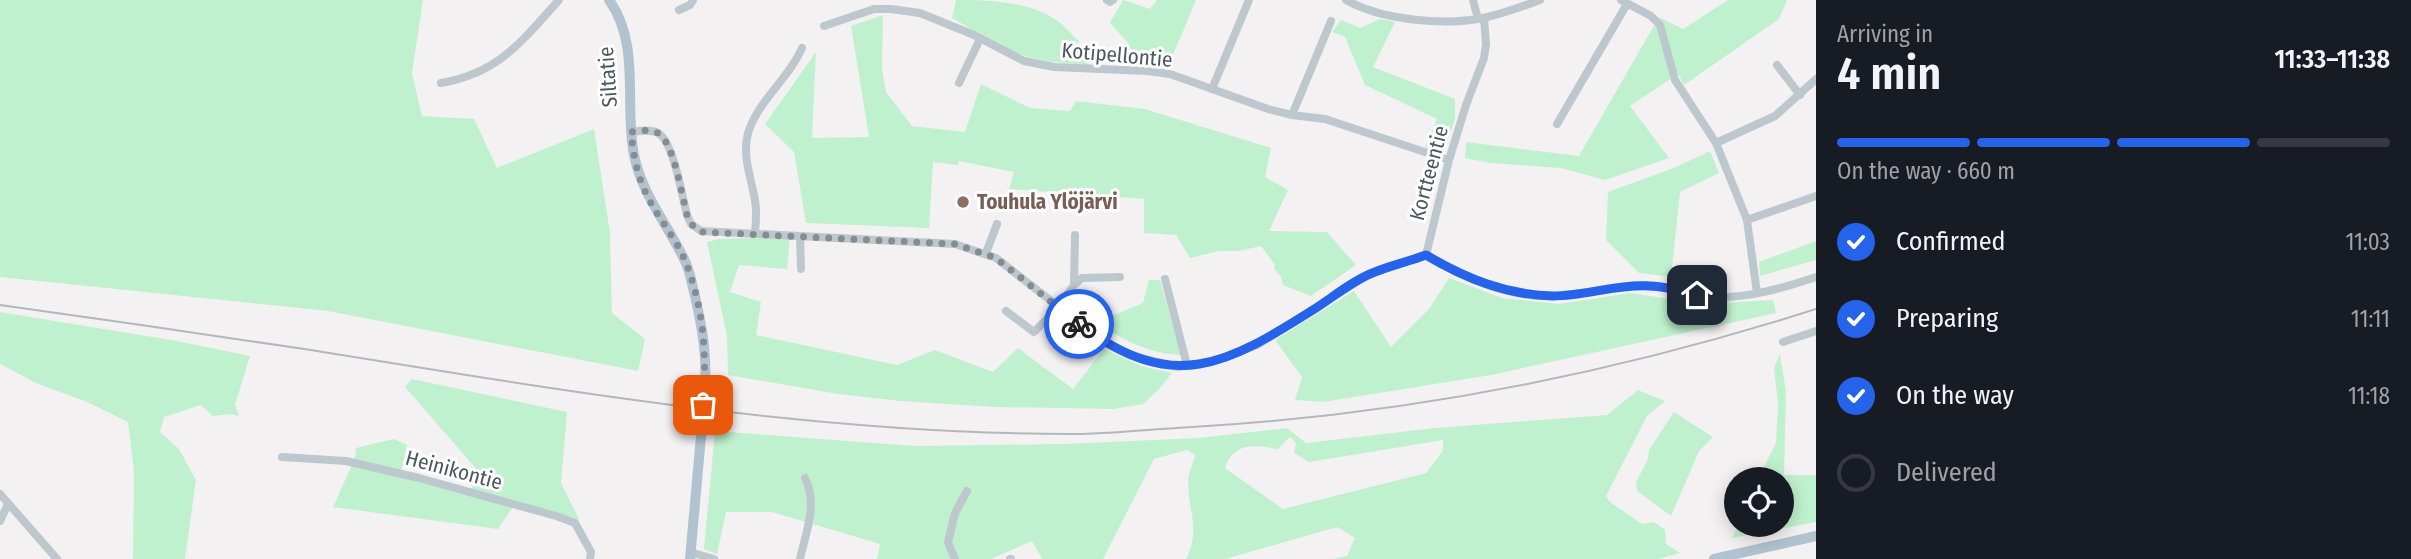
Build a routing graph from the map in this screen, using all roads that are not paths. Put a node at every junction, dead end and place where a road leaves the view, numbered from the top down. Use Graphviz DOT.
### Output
graph roads {
  1 [pos="559,0"];
  2 [pos="609,0"];
  3 [pos="693,0"];
  4 [pos="1107,0"];
  5 [pos="1113,0"];
  6 [pos="1249,0"];
  7 [pos="1346,0"];
  8 [pos="1474,0"];
  9 [pos="1540,0"];
  10 [pos="1624,2"];
  11 [pos="680,10"];
  12 [pos="1481,18"];
  13 [pos="1331,22"];
  14 [pos="824,26"];
  15 [pos="980,38"];
  16 [pos="802,48"];
  17 [pos="1777,65"];
  18 [pos="1816,79"];
  19 [pos="441,83"];
  20 [pos="959,83"];
  21 [pos="1212,89"];
  22 [pos="1800,95"];
  23 [pos="1292,116"];
  24 [pos="1556,124"];
  25 [pos="631,132"];
  26 [pos="1716,143"];
  27 [pos="1449,160"];
  28 [pos="1816,195"];
  29 [pos="1747,220"];
  30 [pos="997,224"];
  31 [pos="755,233"];
  32 [pos="1074,235"];
  33 [pos="800,236"];
  34 [pos="986,253"];
  35 [pos="1426,255"];
  36 [pos="801,269"];
  37 [pos="1120,277"];
  38 [pos="1816,277"];
  39 [pos="1165,279"];
  40 [pos="1074,285"];
  41 [pos="1757,293"];
  42 [pos="1059,307"];
  43 [pos="1006,311"];
  44 [pos="1816,331"];
  45 [pos="1783,342"];
  46 [pos="1188,365"];
  47 [pos="282,457"];
  48 [pos="805,478"];
  49 [pos="967,491"];
  50 [pos="0,494"];
  51 [pos="8,504"];
  52 [pos="0,521"];
  53 [pos="1816,536"];
  54 [pos="690,556"];
  55 [pos="57,559"];
  56 [pos="590,559"];
  57 [pos="713,559"];
  58 [pos="800,559"];
  59 [pos="955,559"];
  60 [pos="1714,559"];
  1 -- 19 [label="street"];
  2 -- 25 [label="main road, Siltatie"];
  3 -- 11 [label="street"];
  4 -- 5 [label="street"];
  6 -- 21 [label="street"];
  7 -- 12 [label="street"];
  8 -- 12 [label="street, Kortteentie"];
  9 -- 12 [label="street"];
  10 -- 24 [label="street"];
  10 -- 26 [label="street"];
  12 -- 27 [label="street, Kortteentie"];
  13 -- 23 [label="street"];
  14 -- 15 [label="street, Kotipellontie"];
  15 -- 20 [label="street"];
  15 -- 21 [label="street, Kotipellontie"];
  16 -- 31 [label="street"];
  17 -- 22 [label="street"];
  18 -- 22 [label="street"];
  21 -- 23 [label="street, Kotipellontie"];
  22 -- 26 [label="street"];
  23 -- 27 [label="street, Kotipellontie"];
  25 -- 31 [label="street"];
  25 -- 54 [label="main road, Siltatie, bridge"];
  26 -- 29 [label="street"];
  27 -- 35 [label="street, Kortteentie"];
  28 -- 29 [label="street"];
  29 -- 41 [label="street"];
  30 -- 34 [label="street"];
  31 -- 33 [label="street"];
  32 -- 40 [label="street"];
  33 -- 34 [label="street"];
  33 -- 36 [label="street"];
  34 -- 42 [label="street"];
  35 -- 41 [label="street"];
  35 -- 46 [label="street"];
  37 -- 40 [label="street"];
  38 -- 41 [label="street"];
  39 -- 46 [label="street"];
  40 -- 42 [label="street"];
  42 -- 43 [label="street"];
  42 -- 46 [label="street"];
  44 -- 45 [label="street"];
  47 -- 56 [label="street, Heinikontie"];
  48 -- 58 [label="street"];
  49 -- 59 [label="street"];
  50 -- 51 [label="street"];
  51 -- 52 [label="street"];
  51 -- 55 [label="street"];
  53 -- 60 [label="main road"];
  54 -- 57 [label="street"];
}
